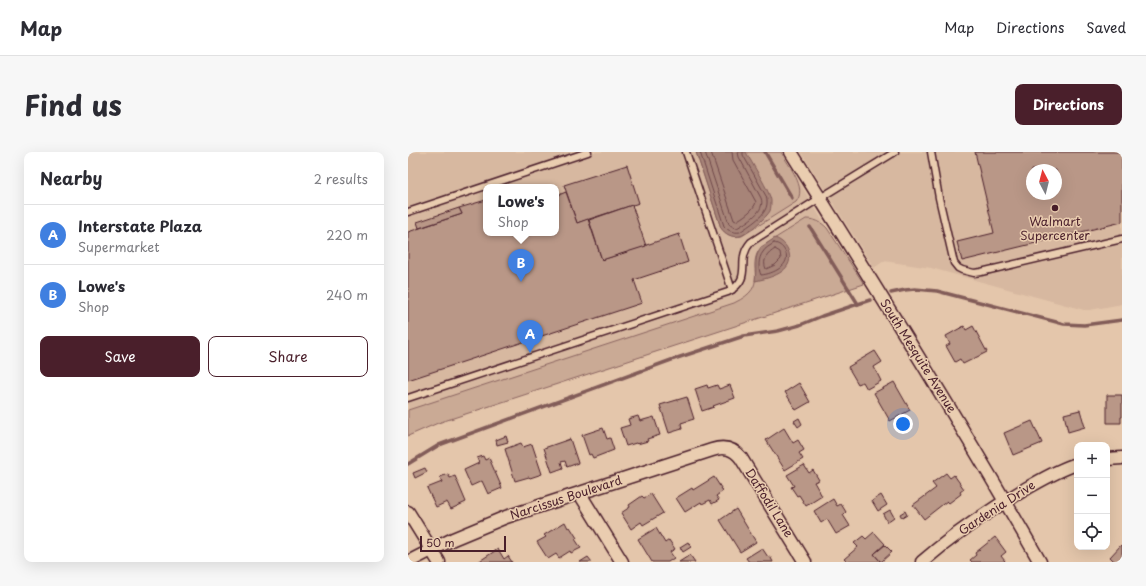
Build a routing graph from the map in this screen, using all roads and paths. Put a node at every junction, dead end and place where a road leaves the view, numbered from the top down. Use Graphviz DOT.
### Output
graph roads {
  1 [pos="588,152"];
  2 [pos="686,152"];
  3 [pos="791,152"];
  4 [pos="895,152"];
  5 [pos="931,152"];
  6 [pos="492,184"];
  7 [pos="483,187"];
  8 [pos="820,198"];
  9 [pos="408,212"];
  10 [pos="1122,239"];
  11 [pos="732,290"];
  12 [pos="408,398"];
  13 [pos="728,448"];
  14 [pos="1122,458"];
  15 [pos="1110,459"];
  16 [pos="1074,465"];
  17 [pos="580,494"];
  18 [pos="1006,501"];
  19 [pos="408,512"];
  20 [pos="431,549"];
  21 [pos="408,562"];
  22 [pos="439,562"];
  23 [pos="622,562"];
  24 [pos="805,562"];
  25 [pos="922,562"];
  26 [pos="1040,562"];
  1 -- 6 [label="lane"];
  2 -- 11 [label="lane"];
  3 -- 8 [label="street, South Mesquite Avenue"];
  4 -- 8 [label="lane"];
  5 -- 10 [label="lane"];
  7 -- 9 [label="lane"];
  8 -- 11 [label="lane"];
  8 -- 18 [label="street, South Mesquite Avenue"];
  11 -- 12 [label="lane"];
  13 -- 17 [label="street, Narcissus Boulevard"];
  13 -- 24 [label="street, Daffodil Lane"];
  14 -- 15 [label="street"];
  16 -- 18 [label="street, Gardenia Drive"];
  17 -- 20 [label="street, Narcissus Boulevard"];
  17 -- 23 [label="street"];
  18 -- 25 [label="street, Gardenia Drive"];
  18 -- 26 [label="street, South Mesquite Avenue"];
  19 -- 20 [label="street"];
  20 -- 21 [label="street, Narcissus Boulevard"];
  20 -- 22 [label="street"];
}
